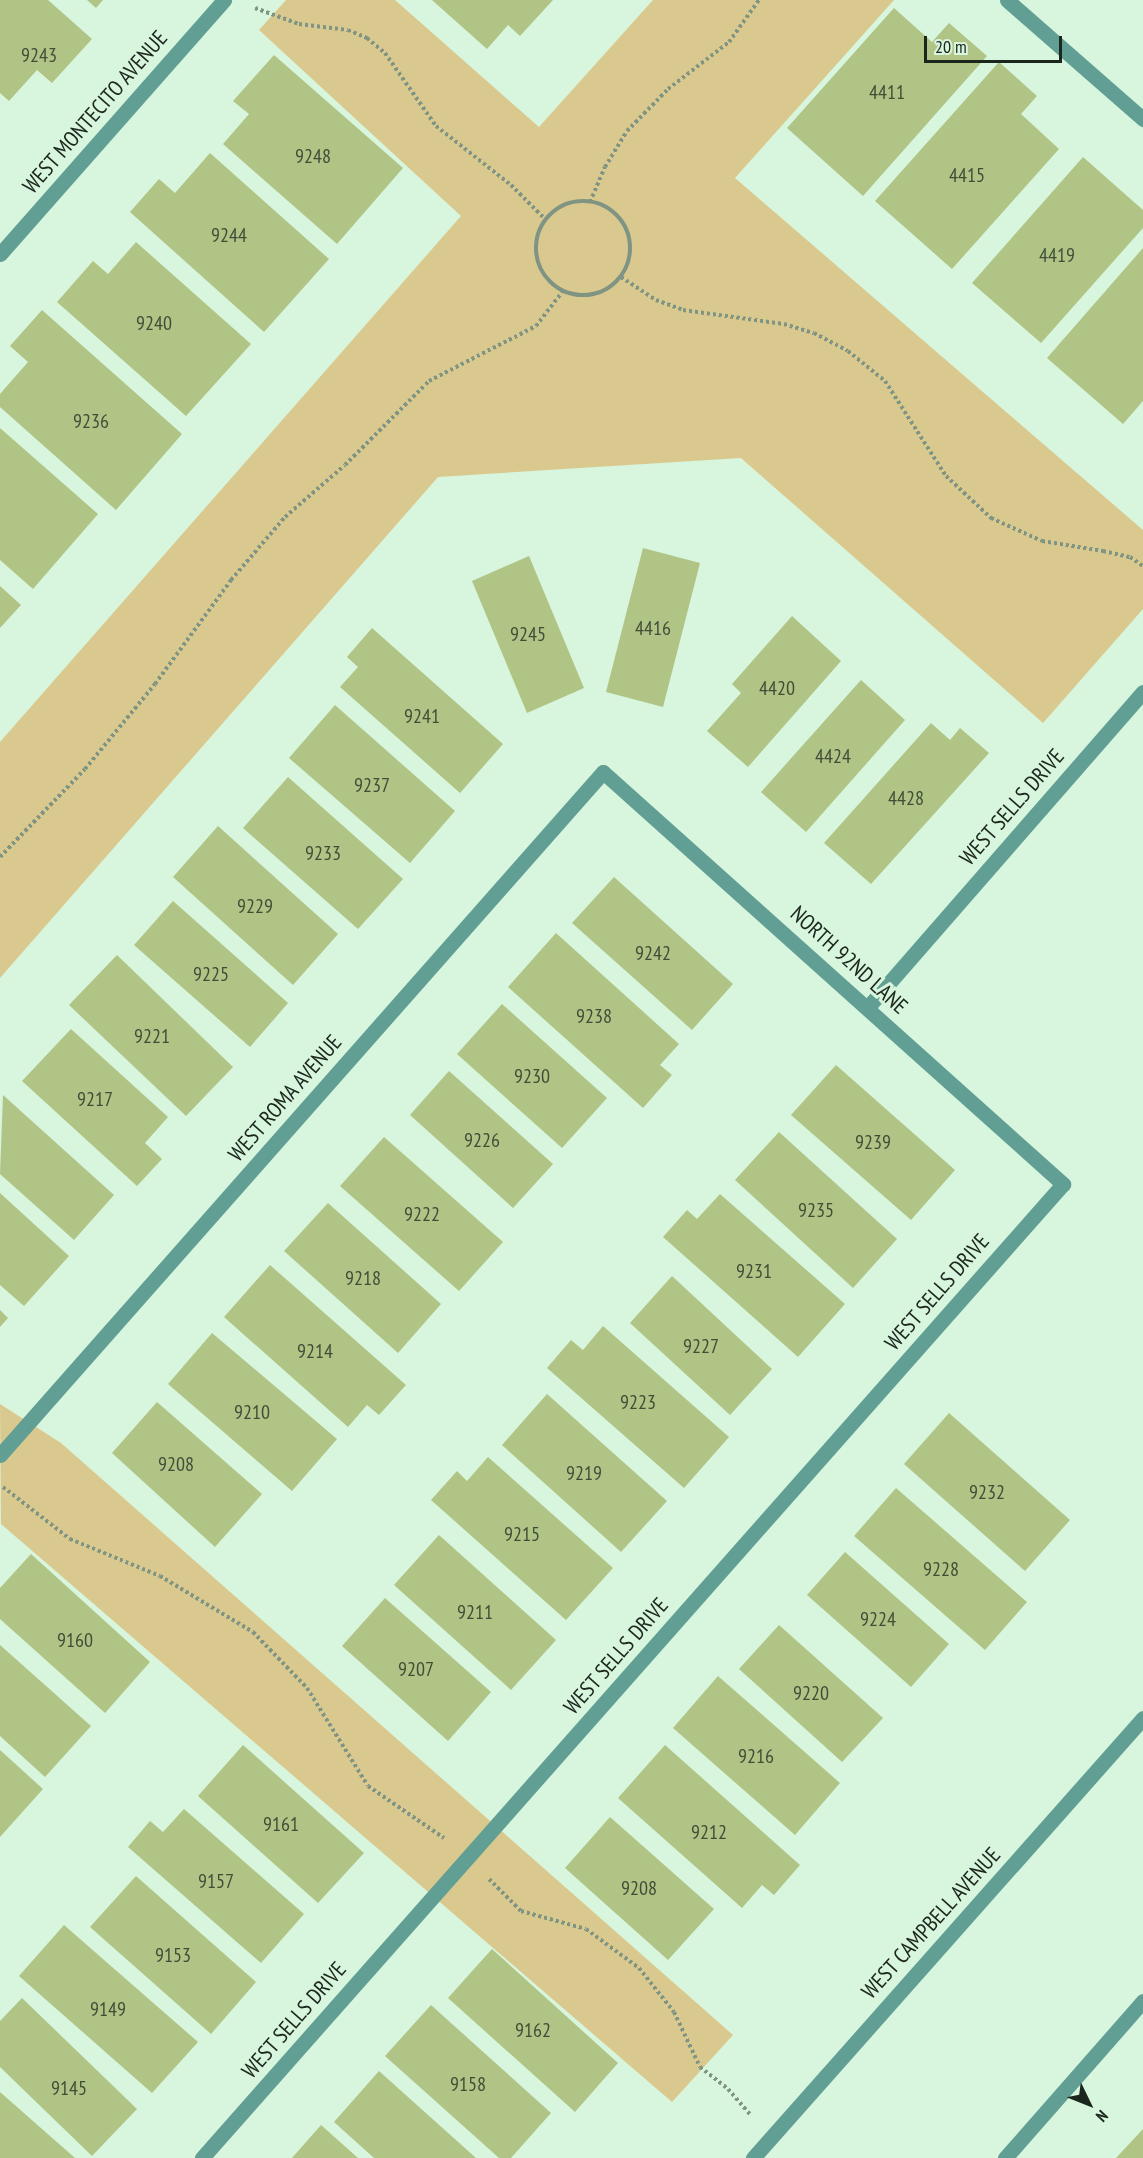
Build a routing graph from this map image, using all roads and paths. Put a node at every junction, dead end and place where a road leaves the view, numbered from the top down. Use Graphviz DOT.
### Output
graph roads {
  1 [pos="224,0"];
  2 [pos="245,0"];
  3 [pos="759,0"];
  4 [pos="1007,0"];
  5 [pos="1143,119"];
  6 [pos="590,202"];
  7 [pos="546,220"];
  8 [pos="0,254"];
  9 [pos="621,277"];
  10 [pos="563,291"];
  11 [pos="1143,566"];
  12 [pos="1143,692"];
  13 [pos="603,772"];
  14 [pos="0,857"];
  15 [pos="868,1007"];
  16 [pos="1063,1184"];
  17 [pos="0,1455"];
  18 [pos="0,1484"];
  19 [pos="1143,1718"];
  20 [pos="467,1858"];
  21 [pos="1143,2001"];
  22 [pos="773,2135"];
  23 [pos="202,2158"];
  24 [pos="753,2158"];
  25 [pos="1005,2158"];
  1 -- 8 [label="street, WEST MONTECITO AVENUE"];
  2 -- 7 [label="path"];
  3 -- 6 [label="path"];
  4 -- 5 [label="street"];
  6 -- 7 [label="path"];
  6 -- 9 [label="path"];
  7 -- 10 [label="path"];
  9 -- 10 [label="path"];
  9 -- 11 [label="path"];
  10 -- 14 [label="path"];
  12 -- 15 [label="street, WEST SELLS DRIVE"];
  13 -- 15 [label="street, NORTH 92ND LANE"];
  13 -- 17 [label="street, WEST ROMA AVENUE"];
  15 -- 16 [label="street, NORTH 92ND LANE"];
  16 -- 20 [label="street, WEST SELLS DRIVE"];
  18 -- 20 [label="path"];
  19 -- 22 [label="street, WEST CAMPBELL AVENUE"];
  20 -- 22 [label="path"];
  20 -- 23 [label="street, WEST SELLS DRIVE"];
  21 -- 25 [label="street"];
  22 -- 24 [label="street, WEST CAMPBELL AVENUE"];
}
